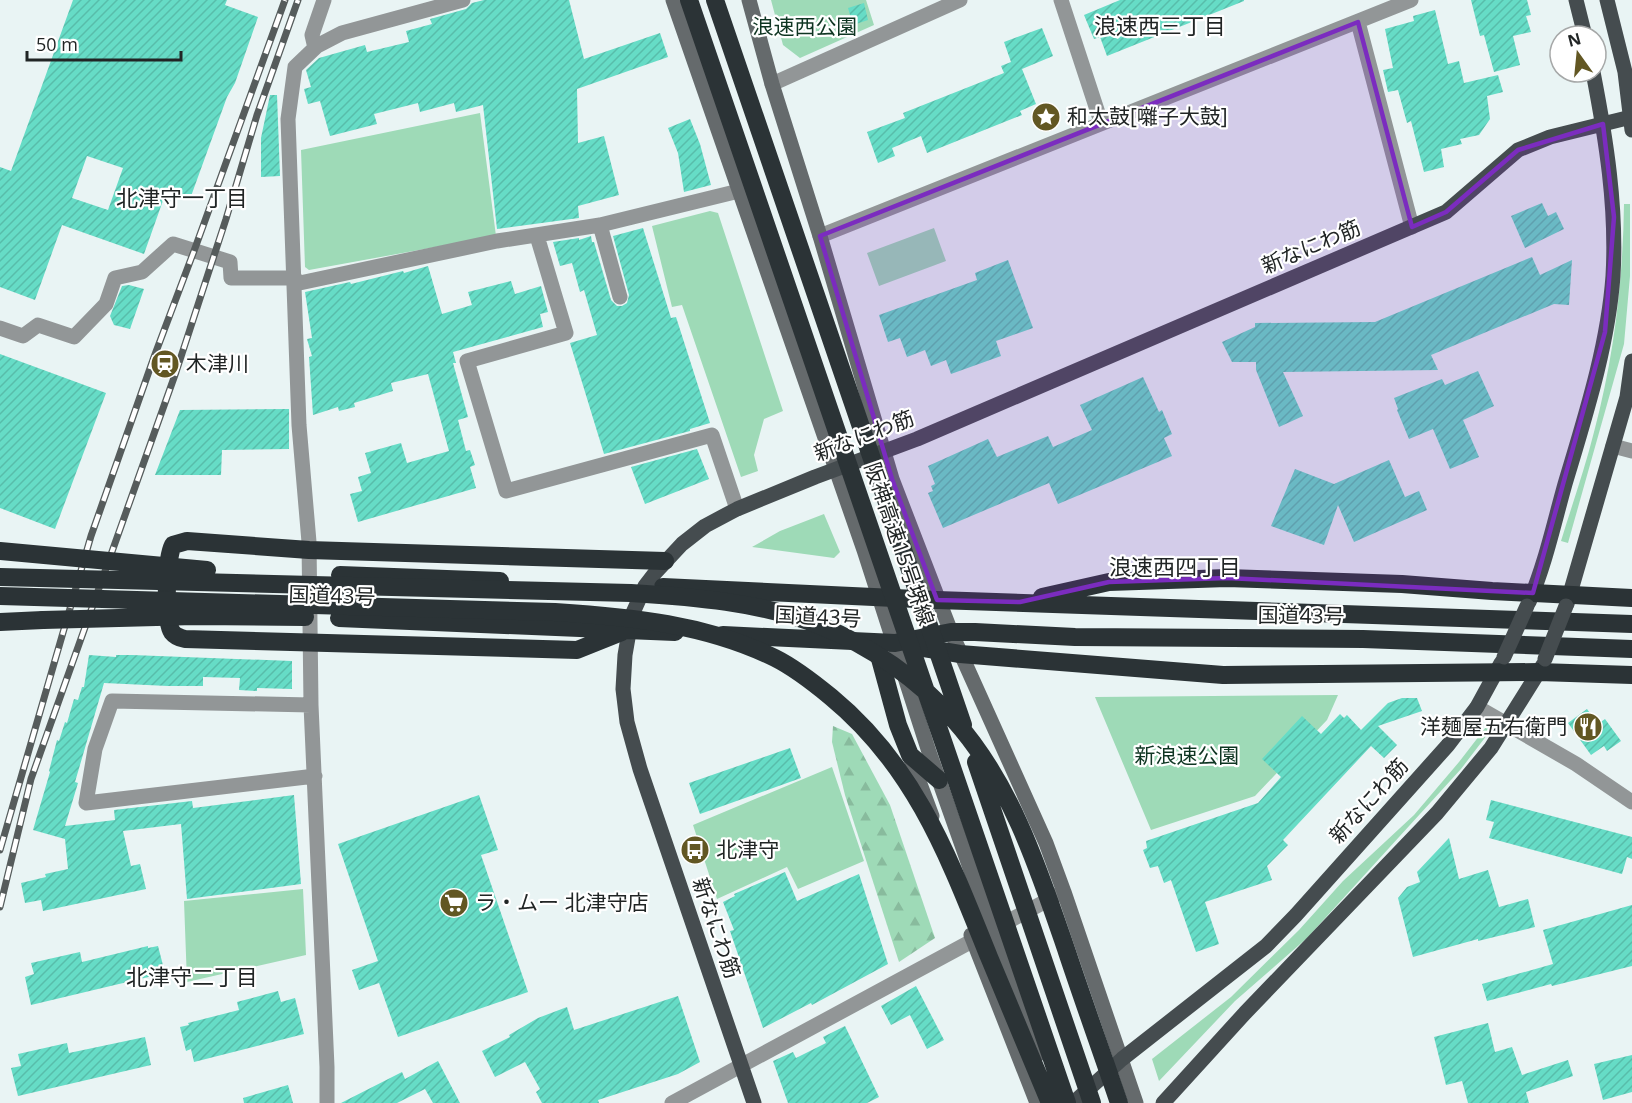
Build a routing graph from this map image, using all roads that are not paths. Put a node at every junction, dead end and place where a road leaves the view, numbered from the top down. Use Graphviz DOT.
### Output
graph roads {
  1 [pos="324,0"];
  2 [pos="463,0"];
  3 [pos="673,0"];
  4 [pos="689,0"];
  5 [pos="715,0"];
  6 [pos="749,0"];
  7 [pos="960,0"];
  8 [pos="1061,0"];
  9 [pos="1412,0"];
  10 [pos="1576,0"];
  11 [pos="1607,0"];
  12 [pos="1379,6"];
  13 [pos="1358,22"];
  14 [pos="1582,24"];
  15 [pos="315,48"];
  16 [pos="772,84"];
  17 [pos="1595,84"];
  18 [pos="1101,122"];
  19 [pos="1631,123"];
  20 [pos="1603,124"];
  21 [pos="739,190"];
  22 [pos="600,225"];
  23 [pos="1412,227"];
  24 [pos="537,236"];
  25 [pos="820,236"];
  26 [pos="295,281"];
  27 [pos="620,297"];
  28 [pos="0,328"];
  29 [pos="1632,361"];
  30 [pos="1613,446"];
  31 [pos="883,451"];
  32 [pos="1632,451"];
  33 [pos="836,469"];
  34 [pos="737,509"];
  35 [pos="309,550"];
  36 [pos="0,551"];
  37 [pos="665,561"];
  38 [pos="0,577"];
  39 [pos="645,586"];
  40 [pos="0,596"];
  41 [pos="880,597"];
  42 [pos="1632,598"];
  43 [pos="1530,599"];
  44 [pos="937,600"];
  45 [pos="1569,601"];
  46 [pos="1020,602"];
  47 [pos="0,620"];
  48 [pos="1632,624"];
  49 [pos="629,629"];
  50 [pos="951,632"];
  51 [pos="312,642"];
  52 [pos="875,643"];
  53 [pos="895,643"];
  54 [pos="1632,649"];
  55 [pos="960,654"];
  56 [pos="1542,666"];
  57 [pos="1496,674"];
  58 [pos="1632,675"];
  59 [pos="311,705"];
  60 [pos="1477,707"];
  61 [pos="1508,723"];
  62 [pos="910,755"];
  63 [pos="315,776"];
  64 [pos="939,780"];
  65 [pos="1632,802"];
  66 [pos="1064,892"];
  67 [pos="992,930"];
  68 [pos="973,940"];
  69 [pos="1122,1059"];
  70 [pos="741,1064"];
  71 [pos="327,1103"];
  72 [pos="672,1103"];
  73 [pos="754,1103"];
  74 [pos="1037,1103"];
  75 [pos="1050,1103"];
  76 [pos="1057,1103"];
  77 [pos="1067,1103"];
  78 [pos="1073,1103"];
  79 [pos="1092,1103"];
  80 [pos="1109,1103"];
  81 [pos="1119,1103"];
  82 [pos="1136,1103"];
  83 [pos="1163,1103"];
  1 -- 15 [label="street"];
  2 -- 15 [label="street"];
  3 -- 21 [label="street"];
  4 -- 77 [label="highway, 阪神高速15号堺線, bridge"];
  5 -- 79 [label="highway, 阪神高速15号堺線, bridge"];
  6 -- 16 [label="street"];
  7 -- 16 [label="street"];
  8 -- 18 [label="street"];
  9 -- 12 [label="street"];
  10 -- 14 [label="main road"];
  11 -- 19 [label="main road, 新なにわ筋"];
  12 -- 13 [label="street"];
  13 -- 18 [label="street"];
  13 -- 23 [label="street"];
  15 -- 26 [label="street"];
  16 -- 25 [label="street"];
  17 -- 20 [label="main road, 新なにわ筋"];
  18 -- 25 [label="street"];
  19 -- 20 [label="main road, 新なにわ筋"];
  20 -- 23 [label="main road, 新なにわ筋"];
  20 -- 43 [label="main road, 新なにわ筋"];
  21 -- 22 [label="street"];
  21 -- 33 [label="street"];
  22 -- 24 [label="street"];
  22 -- 27 [label="street"];
  23 -- 31 [label="main road, 新なにわ筋"];
  24 -- 26 [label="street"];
  24 -- 34 [label="street"];
  25 -- 31 [label="street"];
  26 -- 28 [label="street"];
  26 -- 35 [label="street"];
  29 -- 30 [label="main road"];
  30 -- 32 [label="street"];
  30 -- 45 [label="main road"];
  31 -- 33 [label="main road, 新なにわ筋"];
  31 -- 44 [label="street"];
  33 -- 34 [label="main road, 新なにわ筋"];
  33 -- 41 [label="street"];
  34 -- 37 [label="main road, 新なにわ筋"];
  35 -- 37 [label="highway"];
  35 -- 51 [label="street"];
  35 -- 51 [label="highway"];
  36 -- 39 [label="highway, 国道43号, bridge"];
  37 -- 39 [label="main road, 新なにわ筋"];
  38 -- 81 [label="highway, bridge"];
  39 -- 41 [label="highway, 国道43号"];
  39 -- 49 [label="main road, 新なにわ筋"];
  40 -- 75 [label="highway, bridge"];
  41 -- 44 [label="highway, 国道43号"];
  41 -- 53 [label="street"];
  42 -- 45 [label="highway"];
  43 -- 45 [label="highway"];
  43 -- 46 [label="highway"];
  43 -- 57 [label="main road, 新なにわ筋, bridge"];
  44 -- 46 [label="highway, 国道43号"];
  44 -- 50 [label="street"];
  45 -- 56 [label="main road, bridge"];
  46 -- 48 [label="highway, 国道43号"];
  47 -- 49 [label="highway, 国道43号, bridge"];
  49 -- 51 [label="highway"];
  49 -- 52 [label="highway, 国道43号"];
  49 -- 70 [label="main road, 新なにわ筋"];
  50 -- 53 [label="highway, 国道43号"];
  50 -- 54 [label="highway, 国道43号"];
  50 -- 55 [label="street"];
  51 -- 59 [label="street"];
  52 -- 53 [label="highway, 国道43号"];
  52 -- 62 [label="highway"];
  53 -- 55 [label="highway"];
  53 -- 64 [label="street"];
  55 -- 57 [label="highway"];
  55 -- 66 [label="street"];
  56 -- 57 [label="highway"];
  56 -- 58 [label="highway"];
  56 -- 61 [label="main road"];
  57 -- 60 [label="main road, 新なにわ筋"];
  59 -- 63 [label="street"];
  59 -- 63 [label="street"];
  60 -- 61 [label="street"];
  60 -- 69 [label="main road, 新なにわ筋"];
  61 -- 65 [label="street"];
  61 -- 83 [label="main road"];
  62 -- 64 [label="highway"];
  62 -- 68 [label="street"];
  63 -- 71 [label="street"];
  64 -- 67 [label="street"];
  66 -- 67 [label="street"];
  66 -- 69 [label="street"];
  67 -- 68 [label="street"];
  67 -- 76 [label="street"];
  68 -- 70 [label="street"];
  68 -- 74 [label="street"];
  69 -- 78 [label="main road, 新なにわ筋"];
  69 -- 80 [label="street"];
  69 -- 82 [label="street"];
  70 -- 72 [label="street"];
  70 -- 73 [label="main road, 新なにわ筋"];
}
